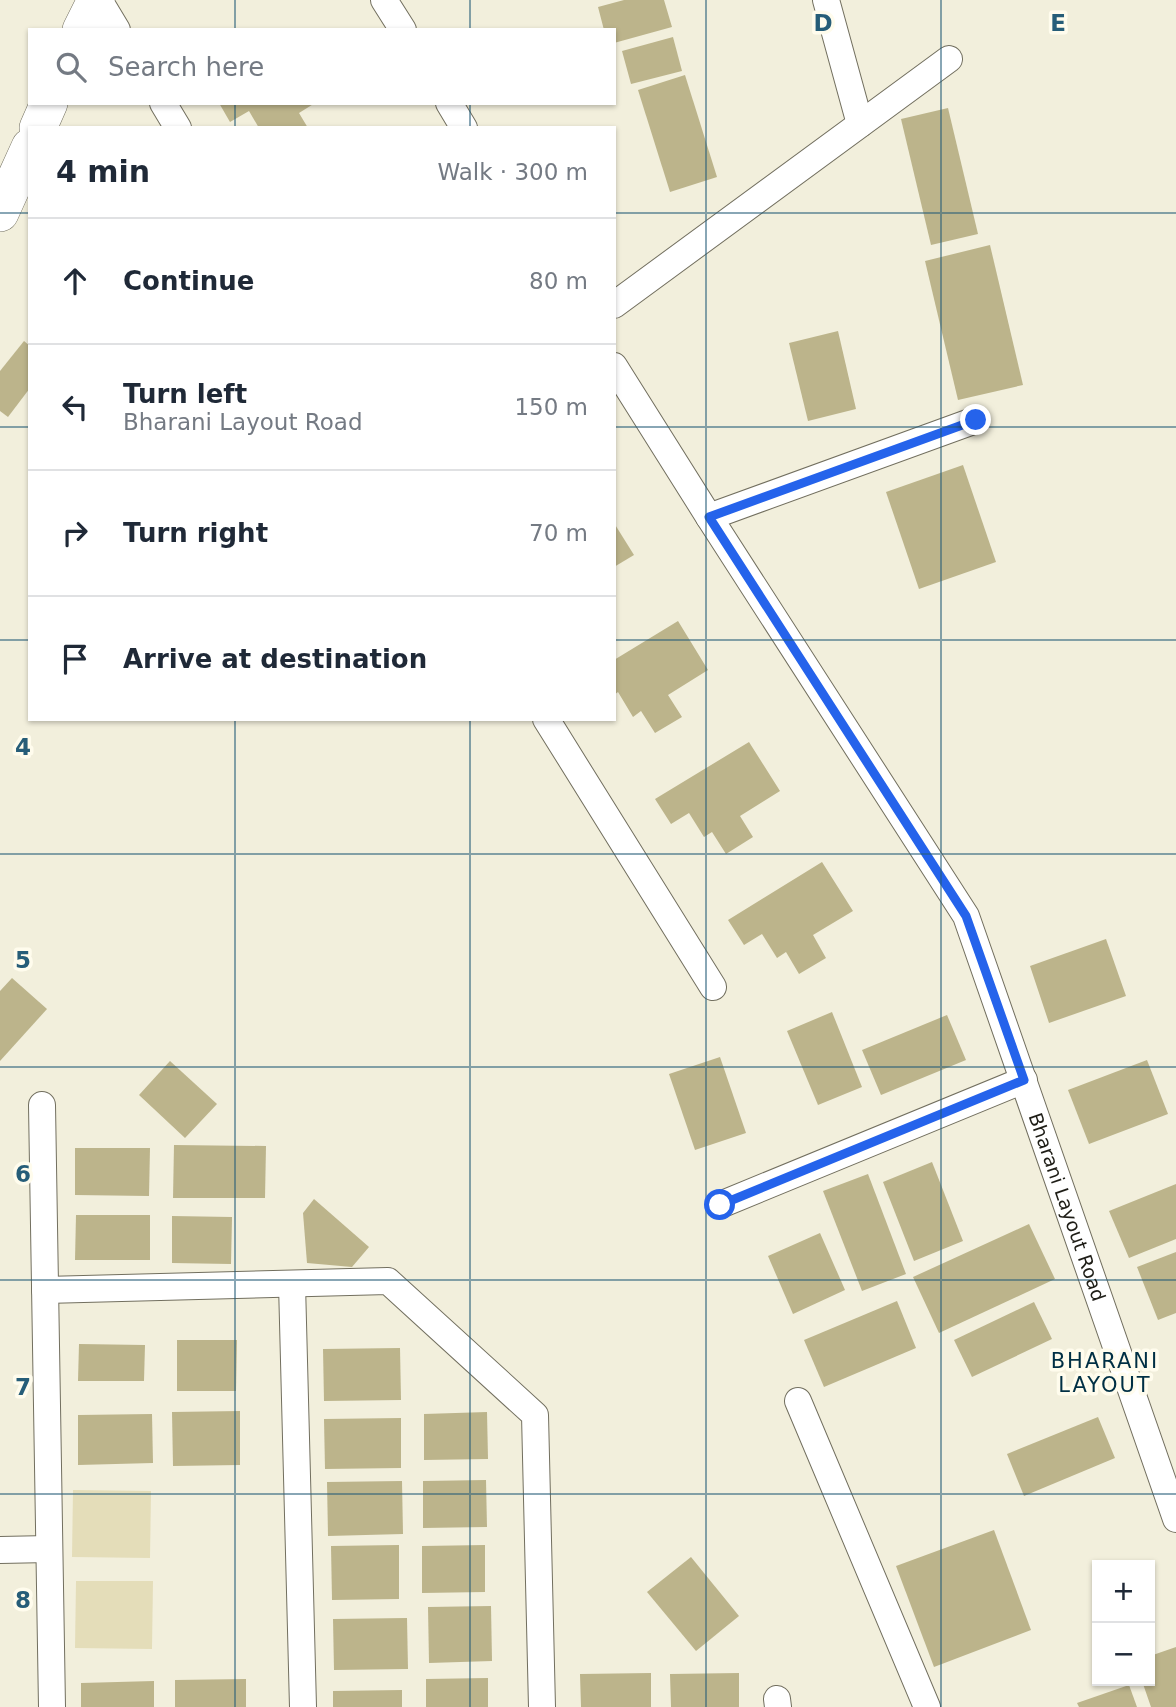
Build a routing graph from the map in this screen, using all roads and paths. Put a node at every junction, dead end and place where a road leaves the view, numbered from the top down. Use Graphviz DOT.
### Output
graph roads {
  1 [pos="98,0"];
  2 [pos="384,0"];
  3 [pos="827,0"];
  4 [pos="82,28"];
  5 [pos="116,28"];
  6 [pos="402,28"];
  7 [pos="949,59"];
  8 [pos="48,105"];
  9 [pos="164,105"];
  10 [pos="450,105"];
  11 [pos="860,124"];
  12 [pos="39,126"];
  13 [pos="177,126"];
  14 [pos="463,126"];
  15 [pos="28,151"];
  16 [pos="0,213"];
  17 [pos="616,304"];
  18 [pos="616,369"];
  19 [pos="976,420"];
  20 [pos="709,517"];
  21 [pos="547,721"];
  22 [pos="713,987"];
  23 [pos="1024,1080"];
  24 [pos="42,1105"];
  25 [pos="720,1205"];
  26 [pos="292,1284"];
  27 [pos="45,1290"];
  28 [pos="798,1401"];
  29 [pos="1176,1518"];
  30 [pos="49,1549"];
  31 [pos="0,1550"];
  32 [pos="52,1707"];
  33 [pos="303,1707"];
  34 [pos="542,1707"];
  35 [pos="927,1707"];
  1 -- 4 [label="main road"];
  1 -- 5 [label="street"];
  2 -- 6 [label="street"];
  3 -- 11 [label="street"];
  7 -- 11 [label="street"];
  8 -- 12 [label="main road"];
  9 -- 13 [label="street"];
  10 -- 14 [label="street"];
  11 -- 17 [label="street"];
  15 -- 16 [label="main road"];
  18 -- 20 [label="street, Bharani Layout Road"];
  19 -- 20 [label="street"];
  20 -- 23 [label="street, Bharani Layout Road"];
  21 -- 22 [label="street"];
  23 -- 25 [label="street"];
  23 -- 29 [label="street, Bharani Layout Road"];
  24 -- 27 [label="street"];
  26 -- 27 [label="street"];
  26 -- 33 [label="street"];
  26 -- 34 [label="street"];
  27 -- 30 [label="street"];
  28 -- 35 [label="street"];
  30 -- 31 [label="street"];
  30 -- 32 [label="street"];
}
